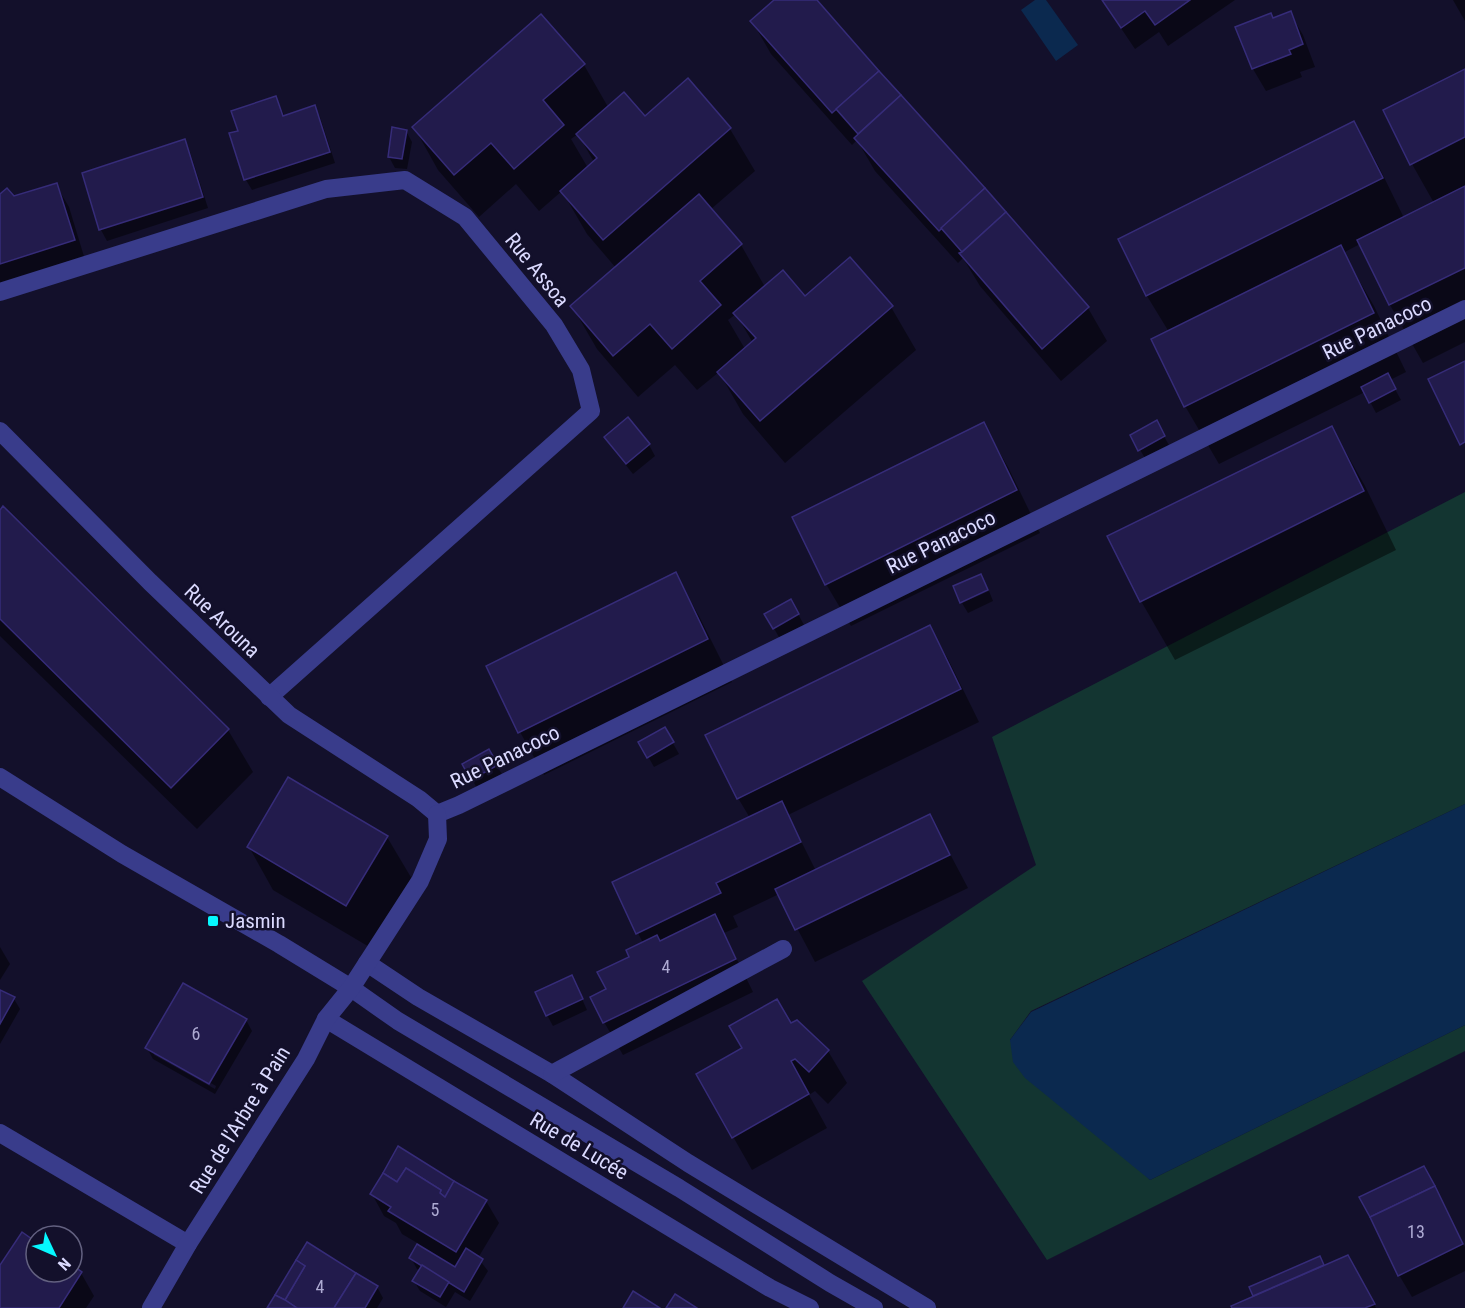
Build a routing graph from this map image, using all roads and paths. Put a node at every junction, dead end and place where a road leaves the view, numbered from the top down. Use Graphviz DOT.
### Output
graph roads {
  1 [pos="0,292"];
  2 [pos="1465,309"];
  3 [pos="0,431"];
  4 [pos="268,697"];
  5 [pos="0,777"];
  6 [pos="436,814"];
  7 [pos="783,949"];
  8 [pos="367,963"];
  9 [pos="351,988"];
  10 [pos="326,1019"];
  11 [pos="552,1074"];
  12 [pos="0,1133"];
  13 [pos="188,1244"];
  14 [pos="151,1308"];
  15 [pos="810,1308"];
  16 [pos="874,1308"];
  17 [pos="927,1308"];
  1 -- 4 [label="street, Rue Assoa"];
  2 -- 6 [label="street, Rue Panacoco"];
  3 -- 4 [label="street, Rue Arouna"];
  4 -- 6 [label="street, Rue Arouna"];
  5 -- 9 [label="street"];
  6 -- 8 [label="street, Rue de l'Arbre à Pain"];
  7 -- 11 [label="street"];
  8 -- 9 [label="street, Rue de l'Arbre à Pain"];
  8 -- 11 [label="street"];
  9 -- 10 [label="street, Rue de l'Arbre à Pain"];
  9 -- 16 [label="street"];
  10 -- 13 [label="street, Rue de l'Arbre à Pain"];
  10 -- 15 [label="street, Rue de Lucée"];
  11 -- 17 [label="street"];
  12 -- 13 [label="street"];
  13 -- 14 [label="street, Rue de l'Arbre à Pain"];
}
